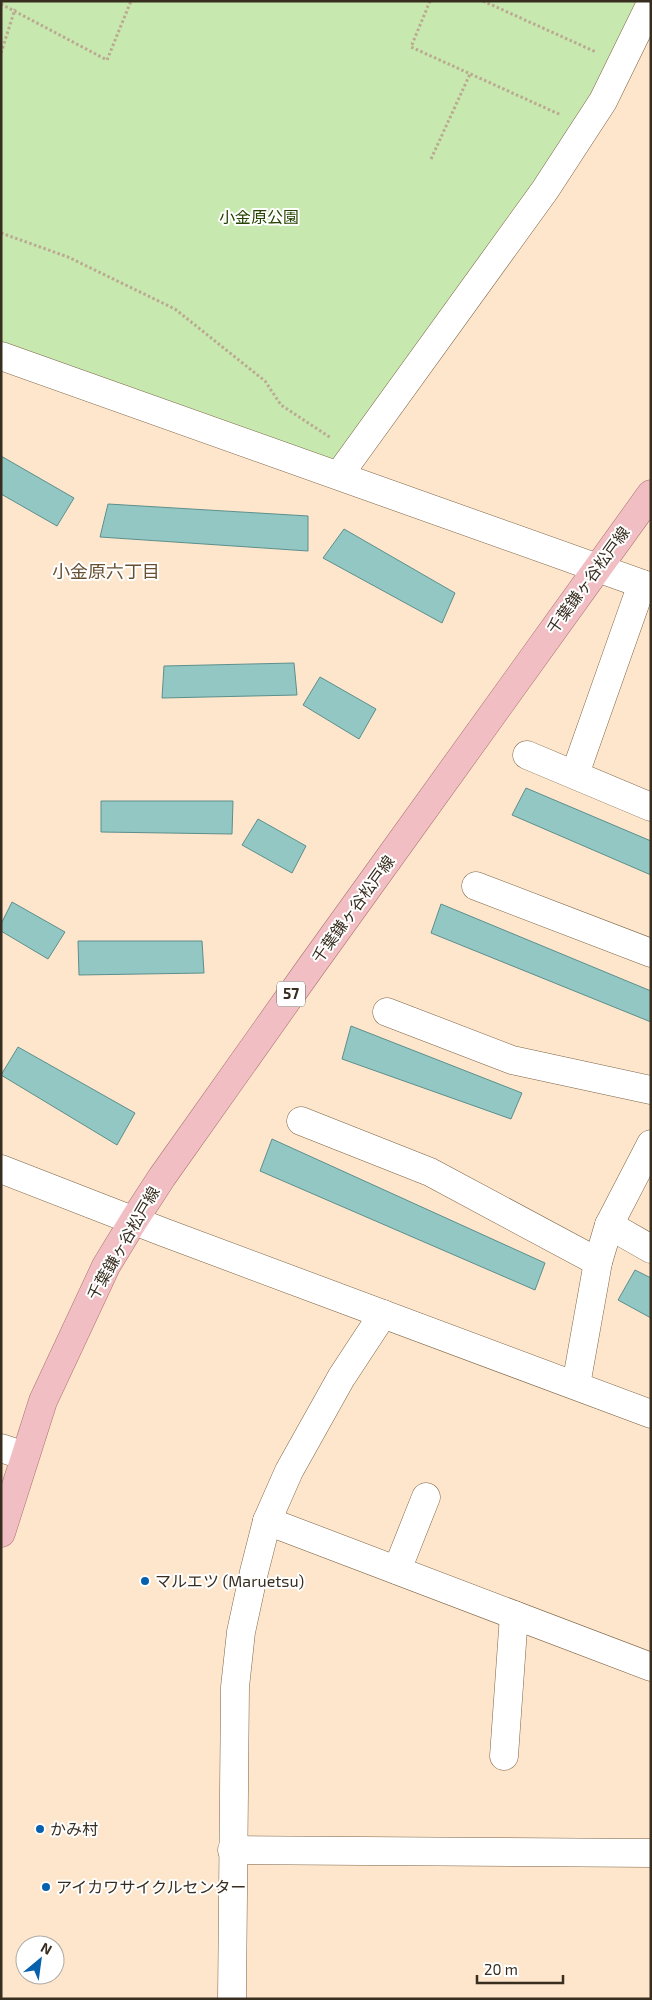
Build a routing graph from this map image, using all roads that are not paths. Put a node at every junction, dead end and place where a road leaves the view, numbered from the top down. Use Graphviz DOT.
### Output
graph roads {
  1 [pos="651,4"];
  2 [pos="1,356"];
  3 [pos="347,465"];
  4 [pos="651,494"];
  5 [pos="598,568"];
  6 [pos="647,586"];
  7 [pos="527,755"];
  8 [pos="575,774"];
  9 [pos="651,807"];
  10 [pos="476,886"];
  11 [pos="651,953"];
  12 [pos="387,1012"];
  13 [pos="651,1090"];
  14 [pos="301,1121"];
  15 [pos="651,1144"];
  16 [pos="1,1169"];
  17 [pos="134,1220"];
  18 [pos="609,1225"];
  19 [pos="651,1248"];
  20 [pos="598,1262"];
  21 [pos="383,1314"];
  22 [pos="576,1385"];
  23 [pos="651,1414"];
  24 [pos="13,1452"];
  25 [pos="426,1497"];
  26 [pos="267,1521"];
  27 [pos="1,1533"];
  28 [pos="397,1570"];
  29 [pos="514,1615"];
  30 [pos="651,1667"];
  31 [pos="504,1756"];
  32 [pos="232,1850"];
  33 [pos="651,1854"];
  34 [pos="232,1999"];
  1 -- 3 [label="street"];
  2 -- 3 [label="street"];
  3 -- 5 [label="street"];
  4 -- 5 [label="main road, 千葉鎌ヶ谷松戸線 / 57"];
  5 -- 6 [label="street"];
  5 -- 17 [label="main road, 千葉鎌ヶ谷松戸線 / 57"];
  6 -- 8 [label="street"];
  7 -- 8 [label="street"];
  8 -- 9 [label="street"];
  10 -- 11 [label="street"];
  12 -- 13 [label="street"];
  14 -- 20 [label="street"];
  15 -- 18 [label="street"];
  16 -- 17 [label="street"];
  17 -- 21 [label="street"];
  17 -- 24 [label="main road, 千葉鎌ヶ谷松戸線 / 57"];
  18 -- 19 [label="street"];
  18 -- 20 [label="street"];
  20 -- 22 [label="street"];
  21 -- 22 [label="street"];
  21 -- 26 [label="street"];
  22 -- 23 [label="street"];
  24 -- 27 [label="main road, 千葉鎌ヶ谷松戸線 / 57"];
  25 -- 28 [label="street"];
  26 -- 28 [label="street"];
  26 -- 32 [label="street"];
  28 -- 29 [label="street"];
  29 -- 30 [label="street"];
  29 -- 31 [label="street"];
  32 -- 33 [label="street"];
  32 -- 34 [label="street"];
}
